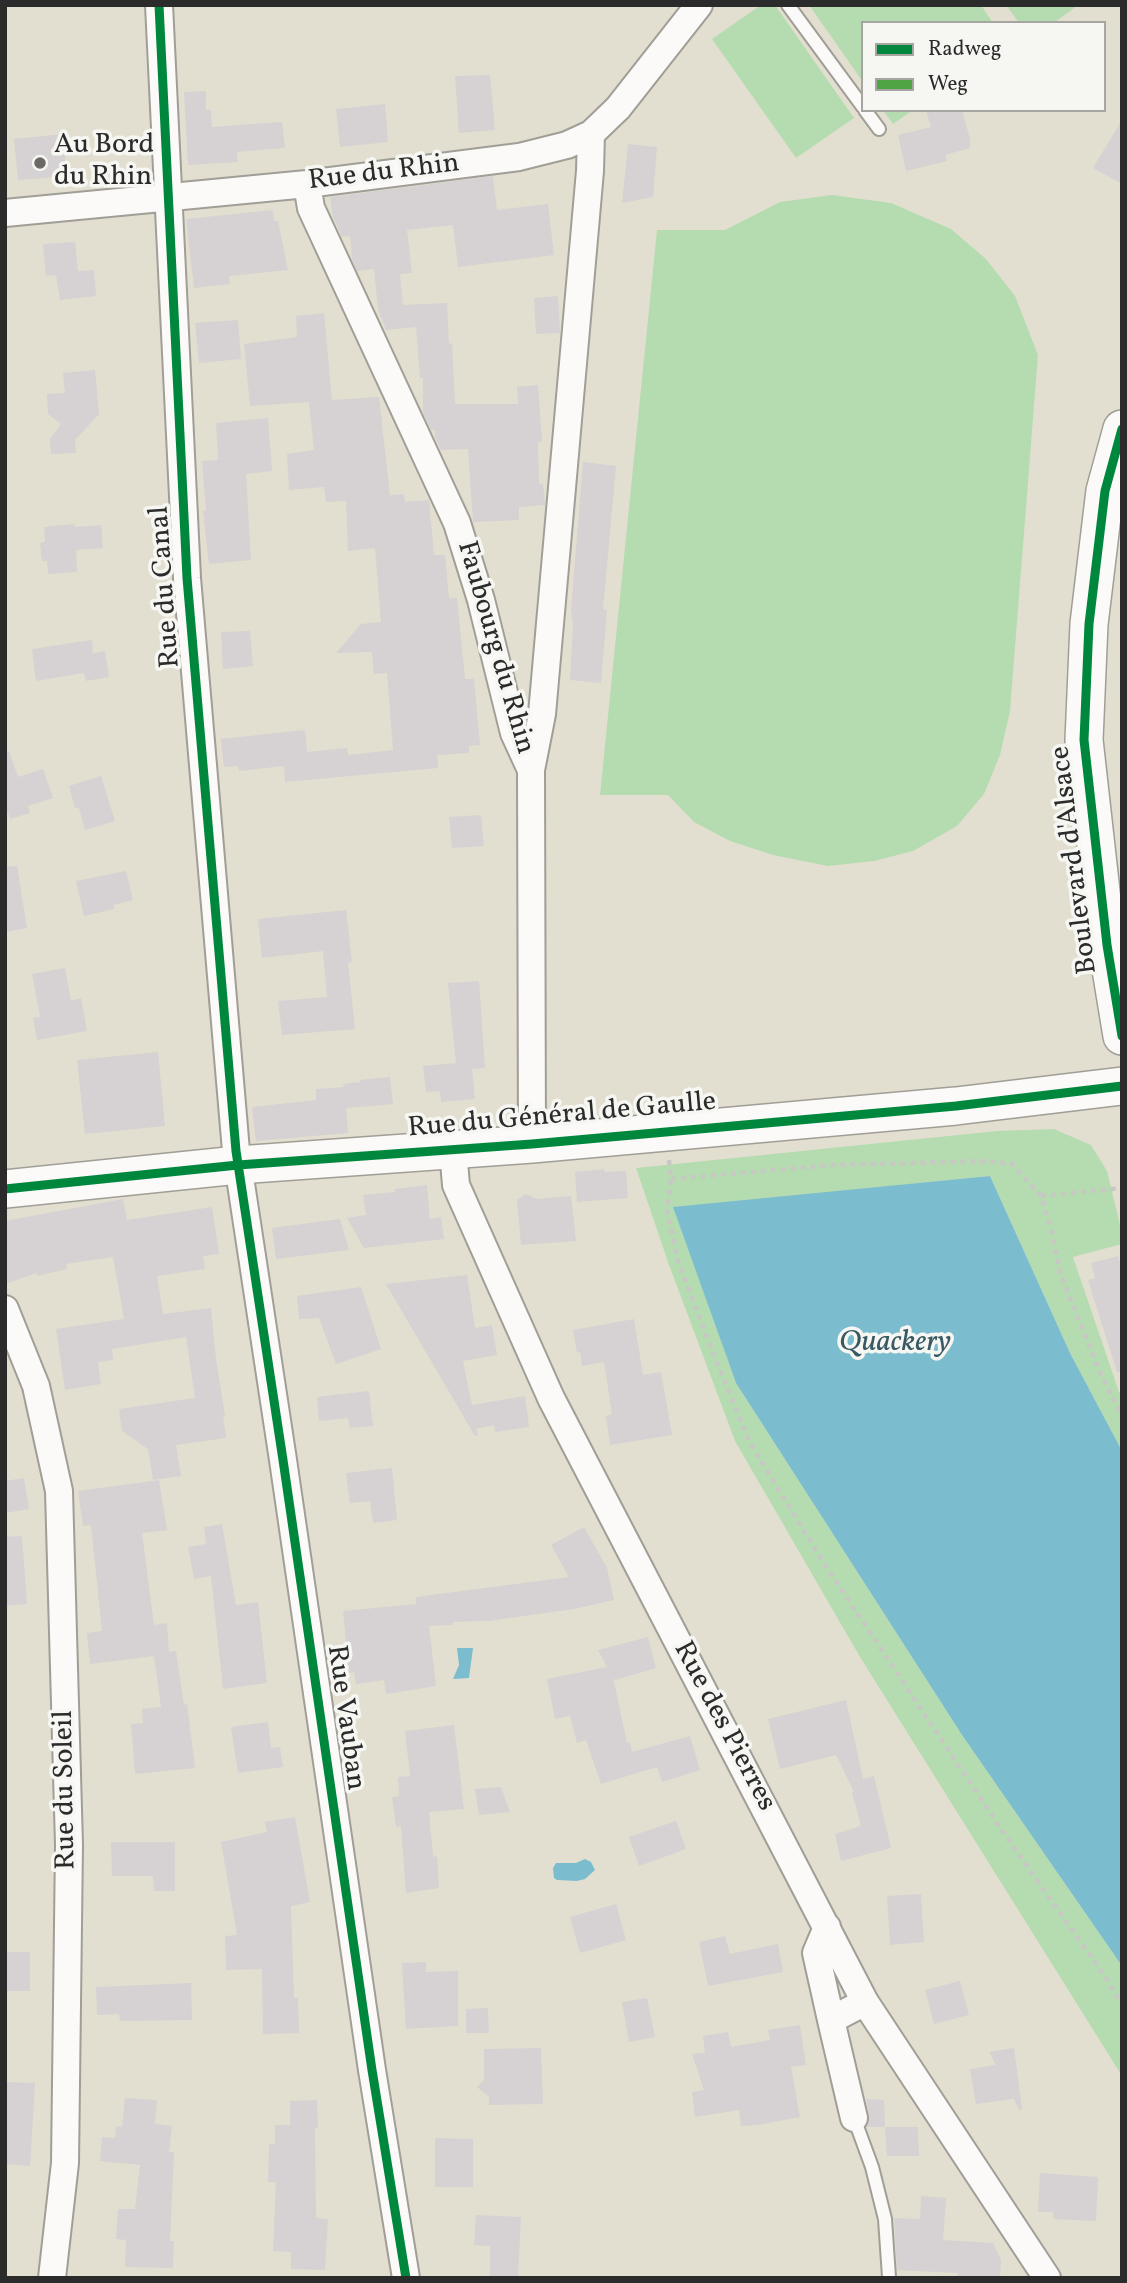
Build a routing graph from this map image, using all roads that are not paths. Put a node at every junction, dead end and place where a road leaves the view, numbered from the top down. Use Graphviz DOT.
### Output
graph roads {
  1 [pos="159,5"];
  2 [pos="699,5"];
  3 [pos="788,5"];
  4 [pos="861,104"];
  5 [pos="867,112"];
  6 [pos="879,129"];
  7 [pos="591,134"];
  8 [pos="307,184"];
  9 [pos="170,198"];
  10 [pos="5,213"];
  11 [pos="1122,429"];
  12 [pos="531,770"];
  13 [pos="1122,1036"];
  14 [pos="1122,1086"];
  15 [pos="532,1144"];
  16 [pos="453,1150"];
  17 [pos="238,1164"];
  18 [pos="5,1189"];
  19 [pos="5,1309"];
  20 [pos="827,1927"];
  21 [pos="865,2002"];
  22 [pos="831,2020"];
  23 [pos="854,2118"];
  24 [pos="889,2277"];
  25 [pos="52,2278"];
  26 [pos="406,2278"];
  27 [pos="1047,2278"];
  1 -- 9 [label="street, Rue du Canal"];
  2 -- 7 [label="street, Rue du Rhin"];
  3 -- 4 [label="lane"];
  5 -- 6 [label="lane"];
  7 -- 8 [label="street, Rue du Rhin"];
  7 -- 12 [label="street"];
  8 -- 9 [label="street, Rue du Rhin"];
  8 -- 12 [label="street, Faubourg du Rhin"];
  9 -- 10 [label="street, Rue du Rhin"];
  9 -- 17 [label="street, Rue du Canal"];
  11 -- 13 [label="street, Boulevard d'Alsace"];
  12 -- 15 [label="street, Faubourg du Rhin"];
  14 -- 15 [label="street, Rue du Général de Gaulle"];
  15 -- 16 [label="street, Rue du Général de Gaulle"];
  16 -- 17 [label="street, Rue du Général de Gaulle"];
  16 -- 20 [label="street, Rue des Pierres"];
  17 -- 18 [label="street, Rue du Général de Gaulle"];
  17 -- 26 [label="street, Rue Vauban"];
  19 -- 25 [label="street, Rue du Soleil"];
  20 -- 21 [label="street, Rue des Pierres"];
  20 -- 22 [label="street"];
  21 -- 22 [label="street"];
  21 -- 27 [label="street, Rue des Pierres"];
  22 -- 23 [label="street"];
  23 -- 24 [label="lane"];
}
